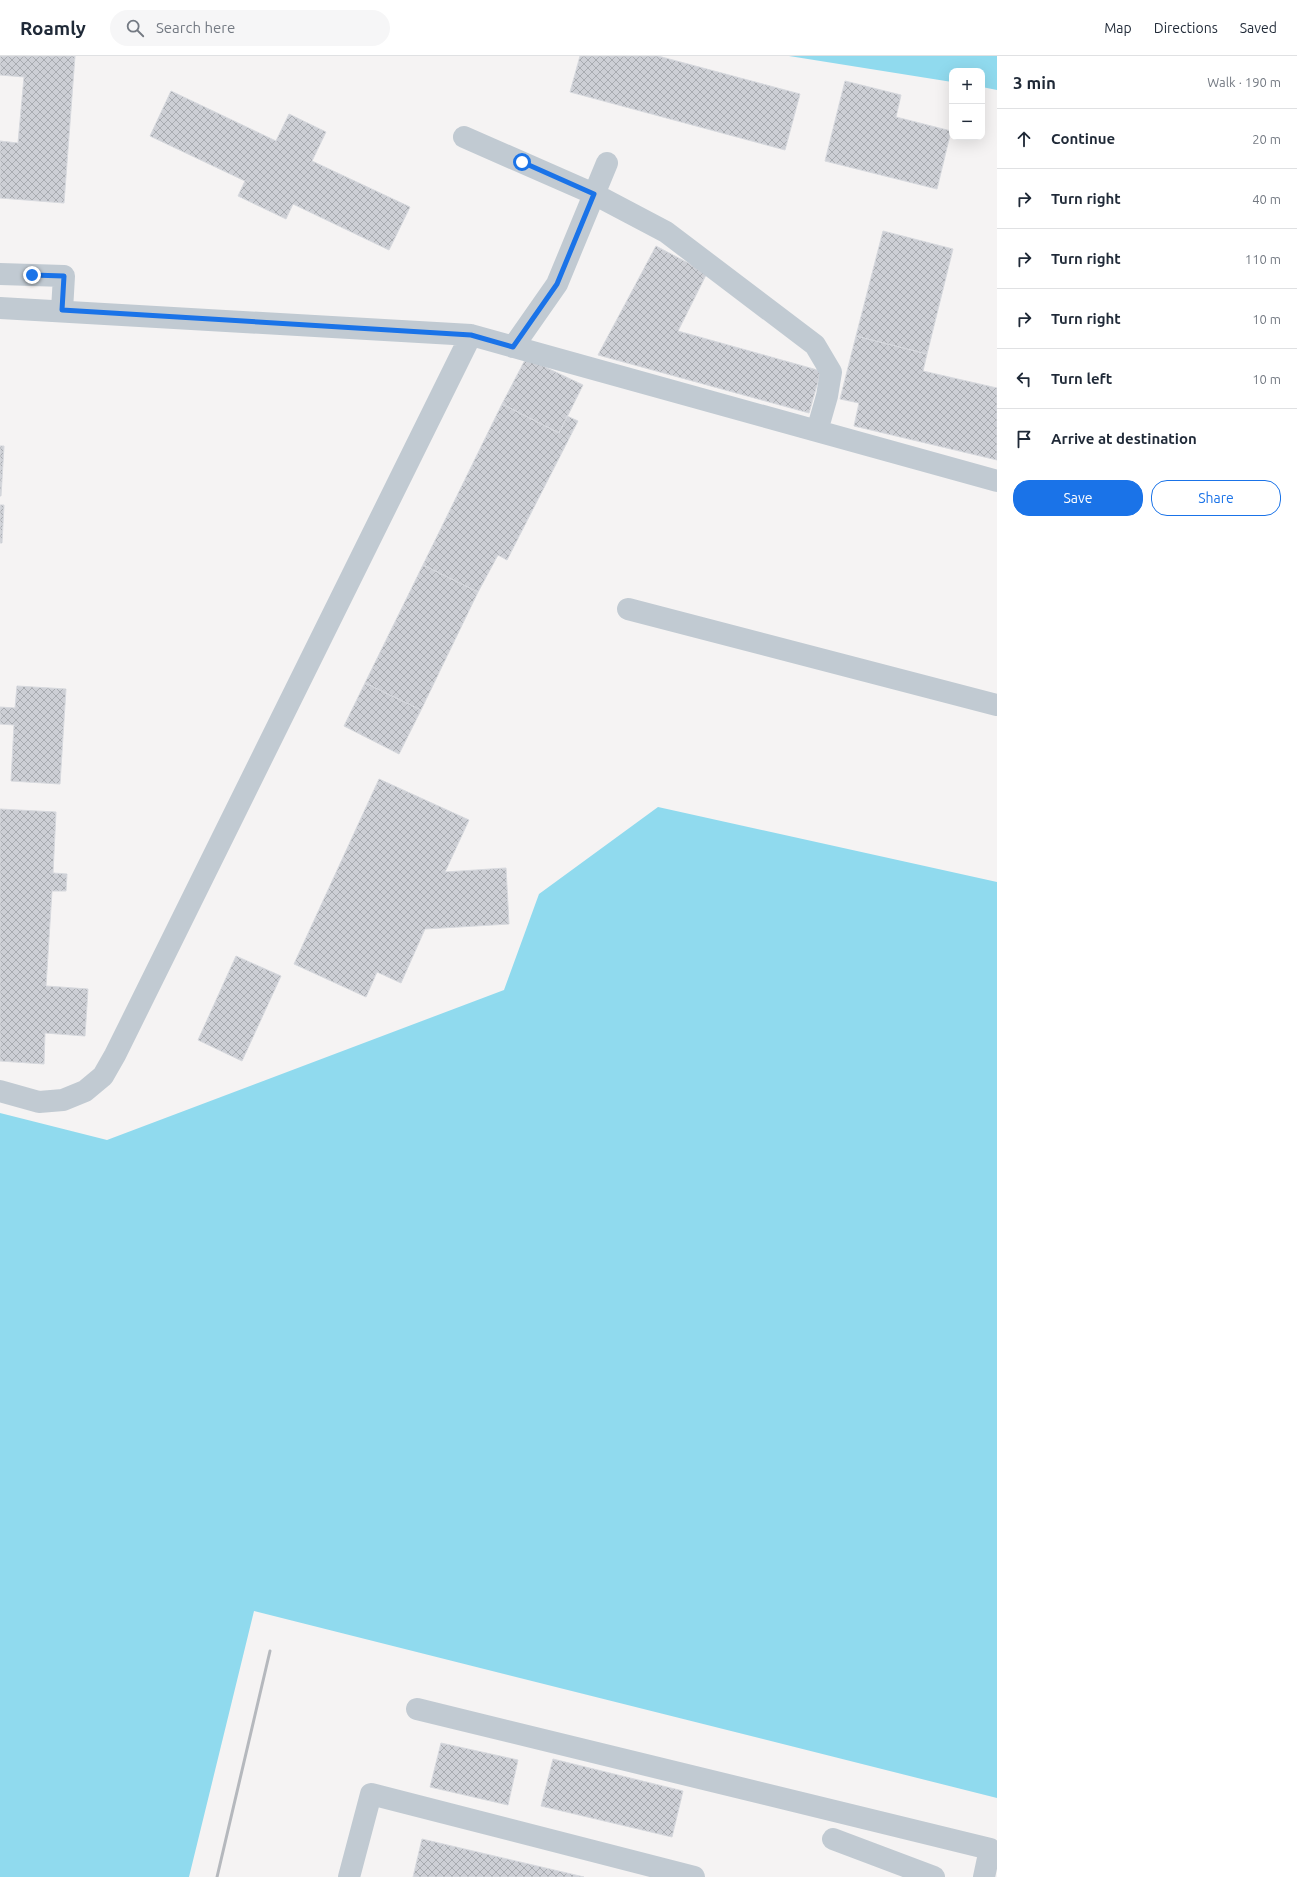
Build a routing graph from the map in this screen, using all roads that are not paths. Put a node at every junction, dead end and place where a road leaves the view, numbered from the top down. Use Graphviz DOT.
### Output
graph roads {
  1 [pos="464,137"];
  2 [pos="607,163"];
  3 [pos="594,194"];
  4 [pos="0,274"];
  5 [pos="0,308"];
  6 [pos="62,310"];
  7 [pos="471,335"];
  8 [pos="513,347"];
  9 [pos="817,431"];
  10 [pos="997,480"];
  11 [pos="628,609"];
  12 [pos="997,705"];
  13 [pos="0,1091"];
  14 [pos="417,1709"];
  15 [pos="833,1839"];
  16 [pos="349,1877"];
  17 [pos="694,1877"];
  18 [pos="934,1877"];
  19 [pos="984,1877"];
  1 -- 3 [label="lane"];
  2 -- 3 [label="lane"];
  3 -- 8 [label="lane"];
  3 -- 9 [label="lane"];
  4 -- 6 [label="lane"];
  5 -- 6 [label="lane"];
  6 -- 7 [label="lane"];
  7 -- 8 [label="lane"];
  7 -- 13 [label="lane"];
  8 -- 9 [label="lane"];
  9 -- 10 [label="lane"];
  11 -- 12 [label="lane"];
  14 -- 19 [label="lane"];
  15 -- 18 [label="lane"];
  16 -- 17 [label="lane"];
}
